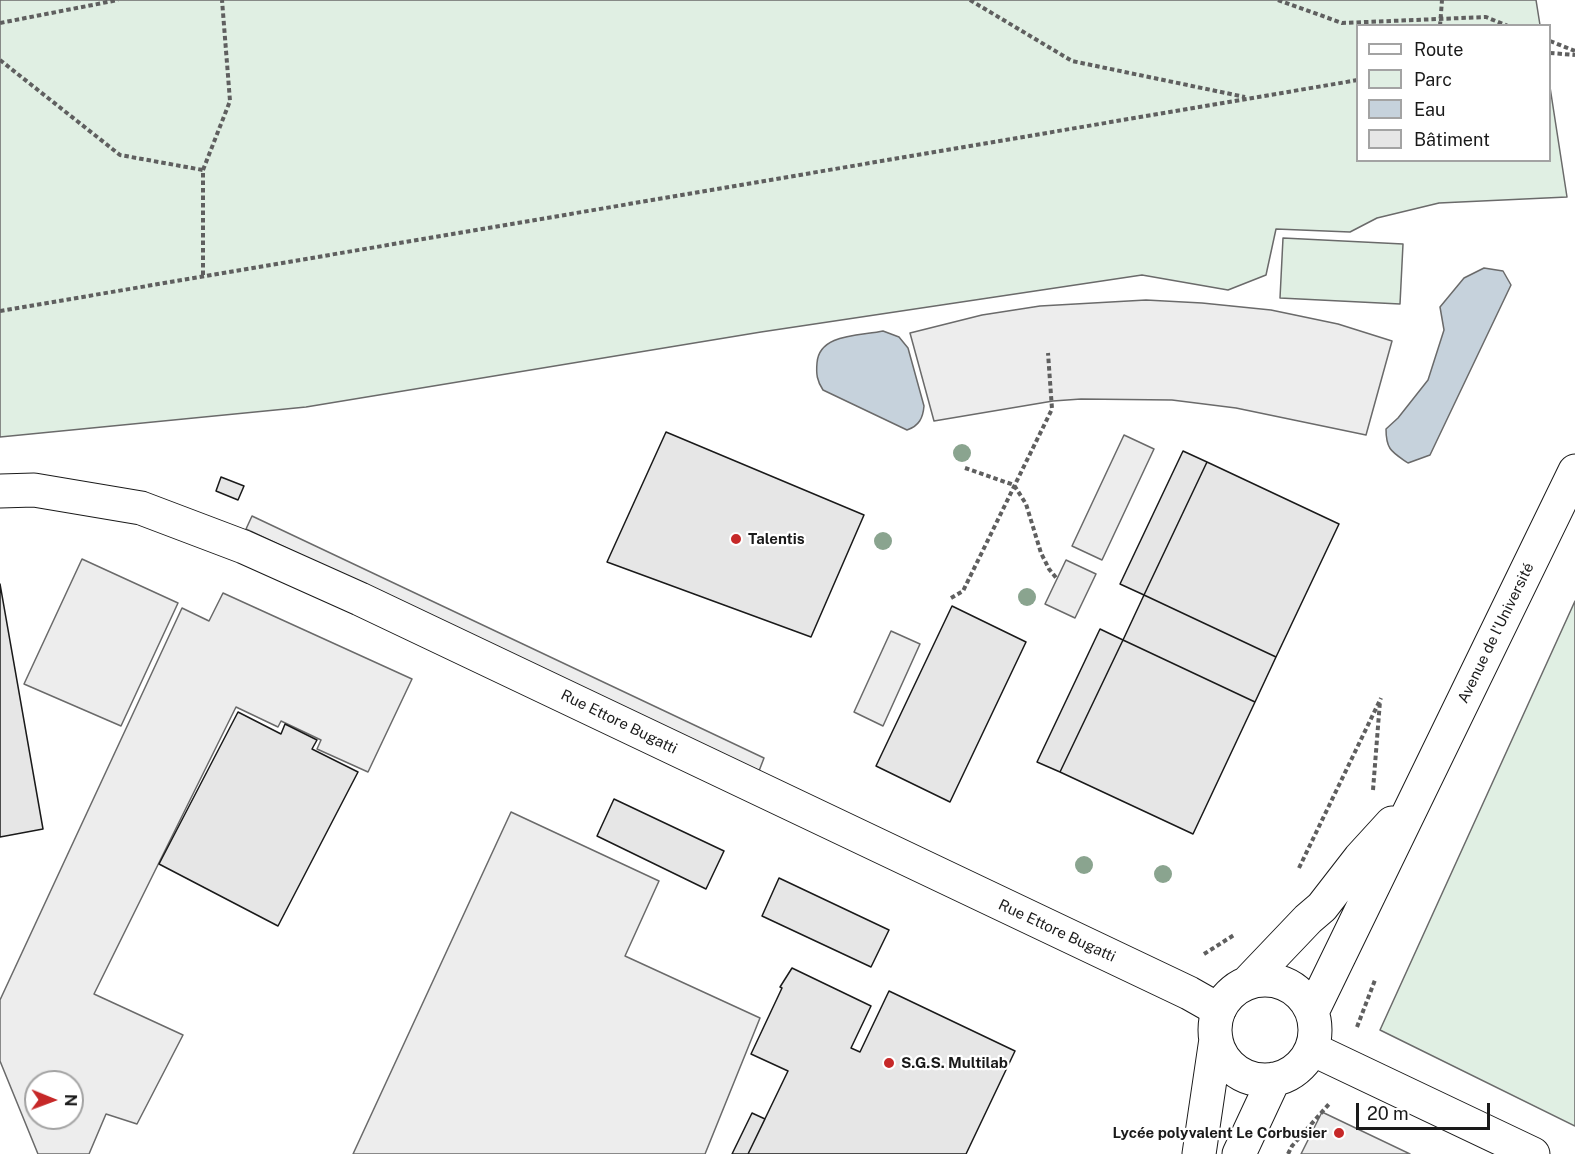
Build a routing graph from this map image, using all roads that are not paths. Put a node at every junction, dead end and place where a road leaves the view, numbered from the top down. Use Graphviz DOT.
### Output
graph roads {
  1 [pos="1575,471"];
  2 [pos="0,492"];
  3 [pos="1417,795"];
  4 [pos="1247,983"];
  5 [pos="1312,1012"];
  6 [pos="1218,1025"];
  7 [pos="1312,1049"];
  8 [pos="1274,1079"];
  9 [pos="1199,1154"];
  10 [pos="1239,1154"];
  11 [pos="1533,1154"];
  1 -- 3 [label="street, Avenue de l'Université"];
  2 -- 6 [label="street, Rue Ettore Bugatti"];
  3 -- 4 [label="street, Avenue de l'Université"];
  3 -- 5 [label="street, Avenue de l'Université"];
  4 -- 5 [label="street"];
  4 -- 6 [label="street"];
  5 -- 7 [label="street"];
  6 -- 8 [label="street"];
  6 -- 9 [label="street"];
  7 -- 8 [label="street"];
  7 -- 11 [label="street"];
  8 -- 10 [label="street"];
}
